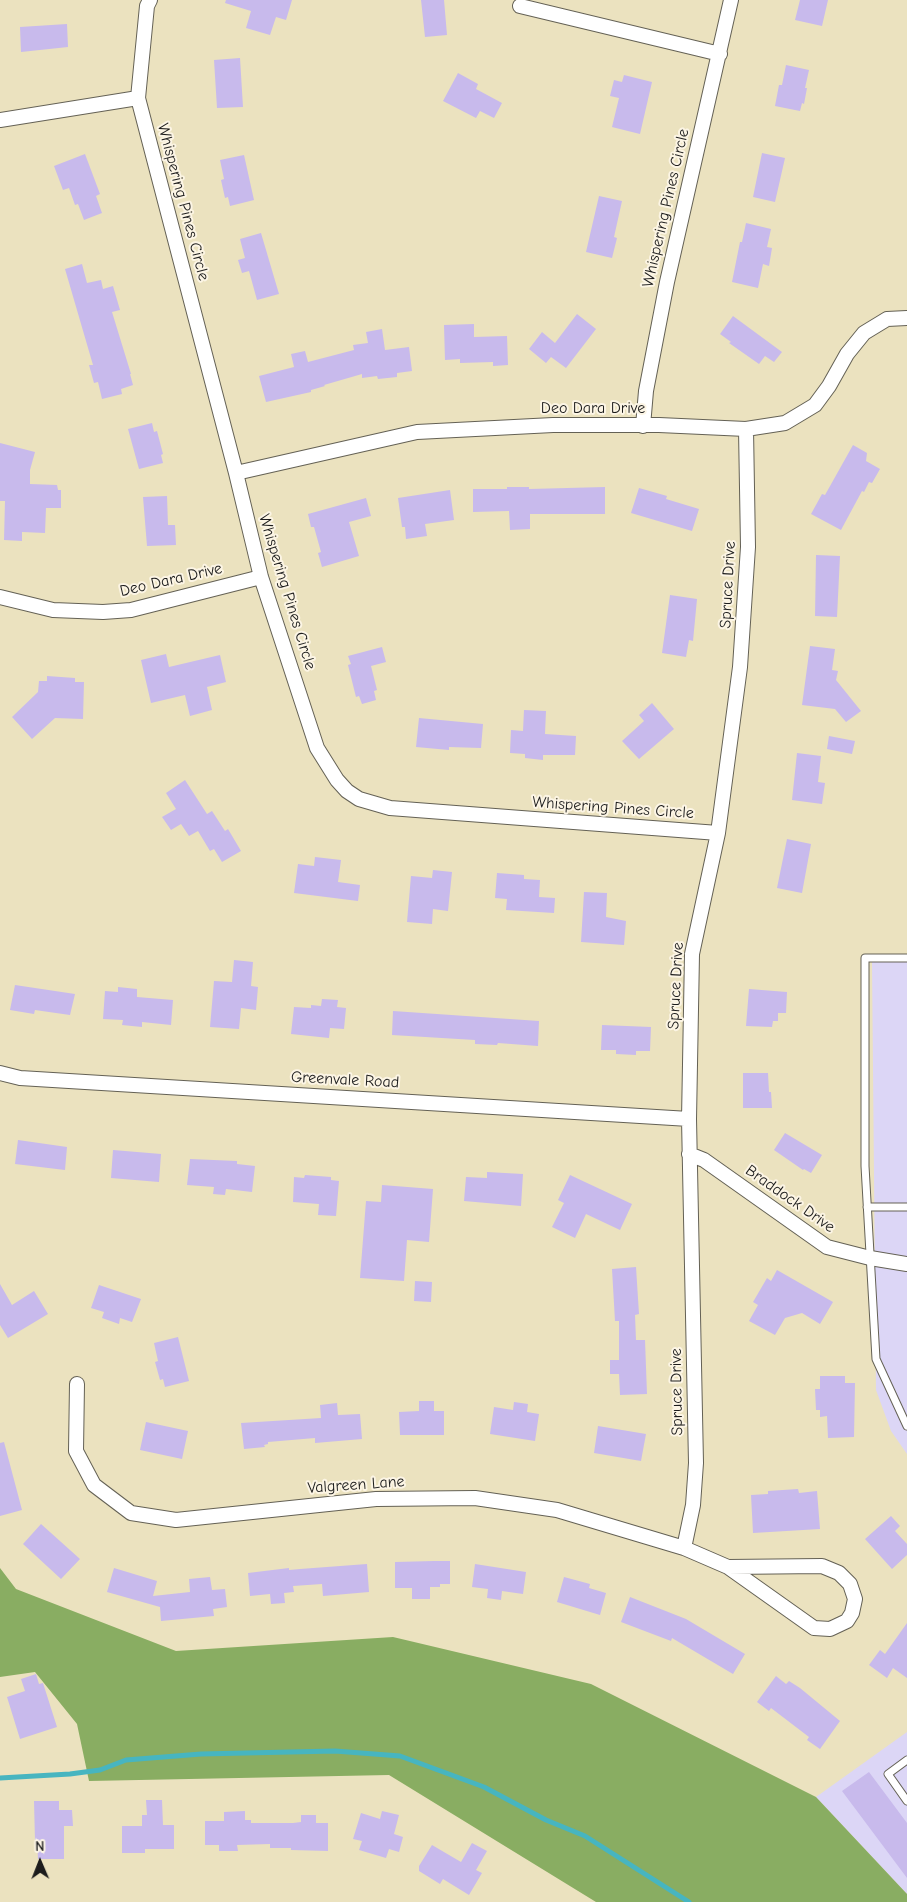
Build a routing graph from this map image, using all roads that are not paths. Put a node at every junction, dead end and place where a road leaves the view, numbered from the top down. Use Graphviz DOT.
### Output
graph roads {
  1 [pos="150,0"];
  2 [pos="731,0"];
  3 [pos="520,6"];
  4 [pos="720,54"];
  5 [pos="138,98"];
  6 [pos="0,120"];
  7 [pos="907,318"];
  8 [pos="643,426"];
  9 [pos="746,429"];
  10 [pos="236,473"];
  11 [pos="261,577"];
  12 [pos="0,597"];
  13 [pos="718,833"];
  14 [pos="907,958"];
  15 [pos="0,1073"];
  16 [pos="689,1119"];
  17 [pos="689,1154"];
  18 [pos="867,1207"];
  19 [pos="907,1207"];
  20 [pos="870,1258"];
  21 [pos="907,1264"];
  22 [pos="77,1384"];
  23 [pos="907,1426"];
  24 [pos="684,1548"];
  25 [pos="728,1567"];
  26 [pos="907,1760"];
  27 [pos="907,1801"];
  1 -- 5 [label="street, Whispering Pines Circle"];
  2 -- 4 [label="street, Whispering Pines Circle"];
  3 -- 4 [label="street"];
  4 -- 8 [label="street, Whispering Pines Circle"];
  5 -- 6 [label="street"];
  5 -- 10 [label="street, Whispering Pines Circle"];
  7 -- 9 [label="street, Deo Dara Drive"];
  8 -- 9 [label="street, Deo Dara Drive"];
  8 -- 10 [label="street, Deo Dara Drive"];
  9 -- 13 [label="street, Spruce Drive"];
  10 -- 11 [label="street, Whispering Pines Circle"];
  11 -- 12 [label="street, Deo Dara Drive"];
  11 -- 13 [label="street, Whispering Pines Circle"];
  13 -- 16 [label="street, Spruce Drive"];
  14 -- 18 [label="lane"];
  15 -- 16 [label="street, Greenvale Road"];
  16 -- 17 [label="street, Spruce Drive"];
  17 -- 20 [label="street, Braddock Drive"];
  17 -- 24 [label="street, Spruce Drive"];
  18 -- 19 [label="lane"];
  18 -- 20 [label="lane"];
  20 -- 21 [label="street, Braddock Drive"];
  20 -- 23 [label="lane"];
  22 -- 24 [label="street, Valgreen Lane"];
  24 -- 25 [label="street, Valgreen Lane"];
  25 -- 25 [label="street, Valgreen Lane"];
  26 -- 27 [label="lane"];
}
